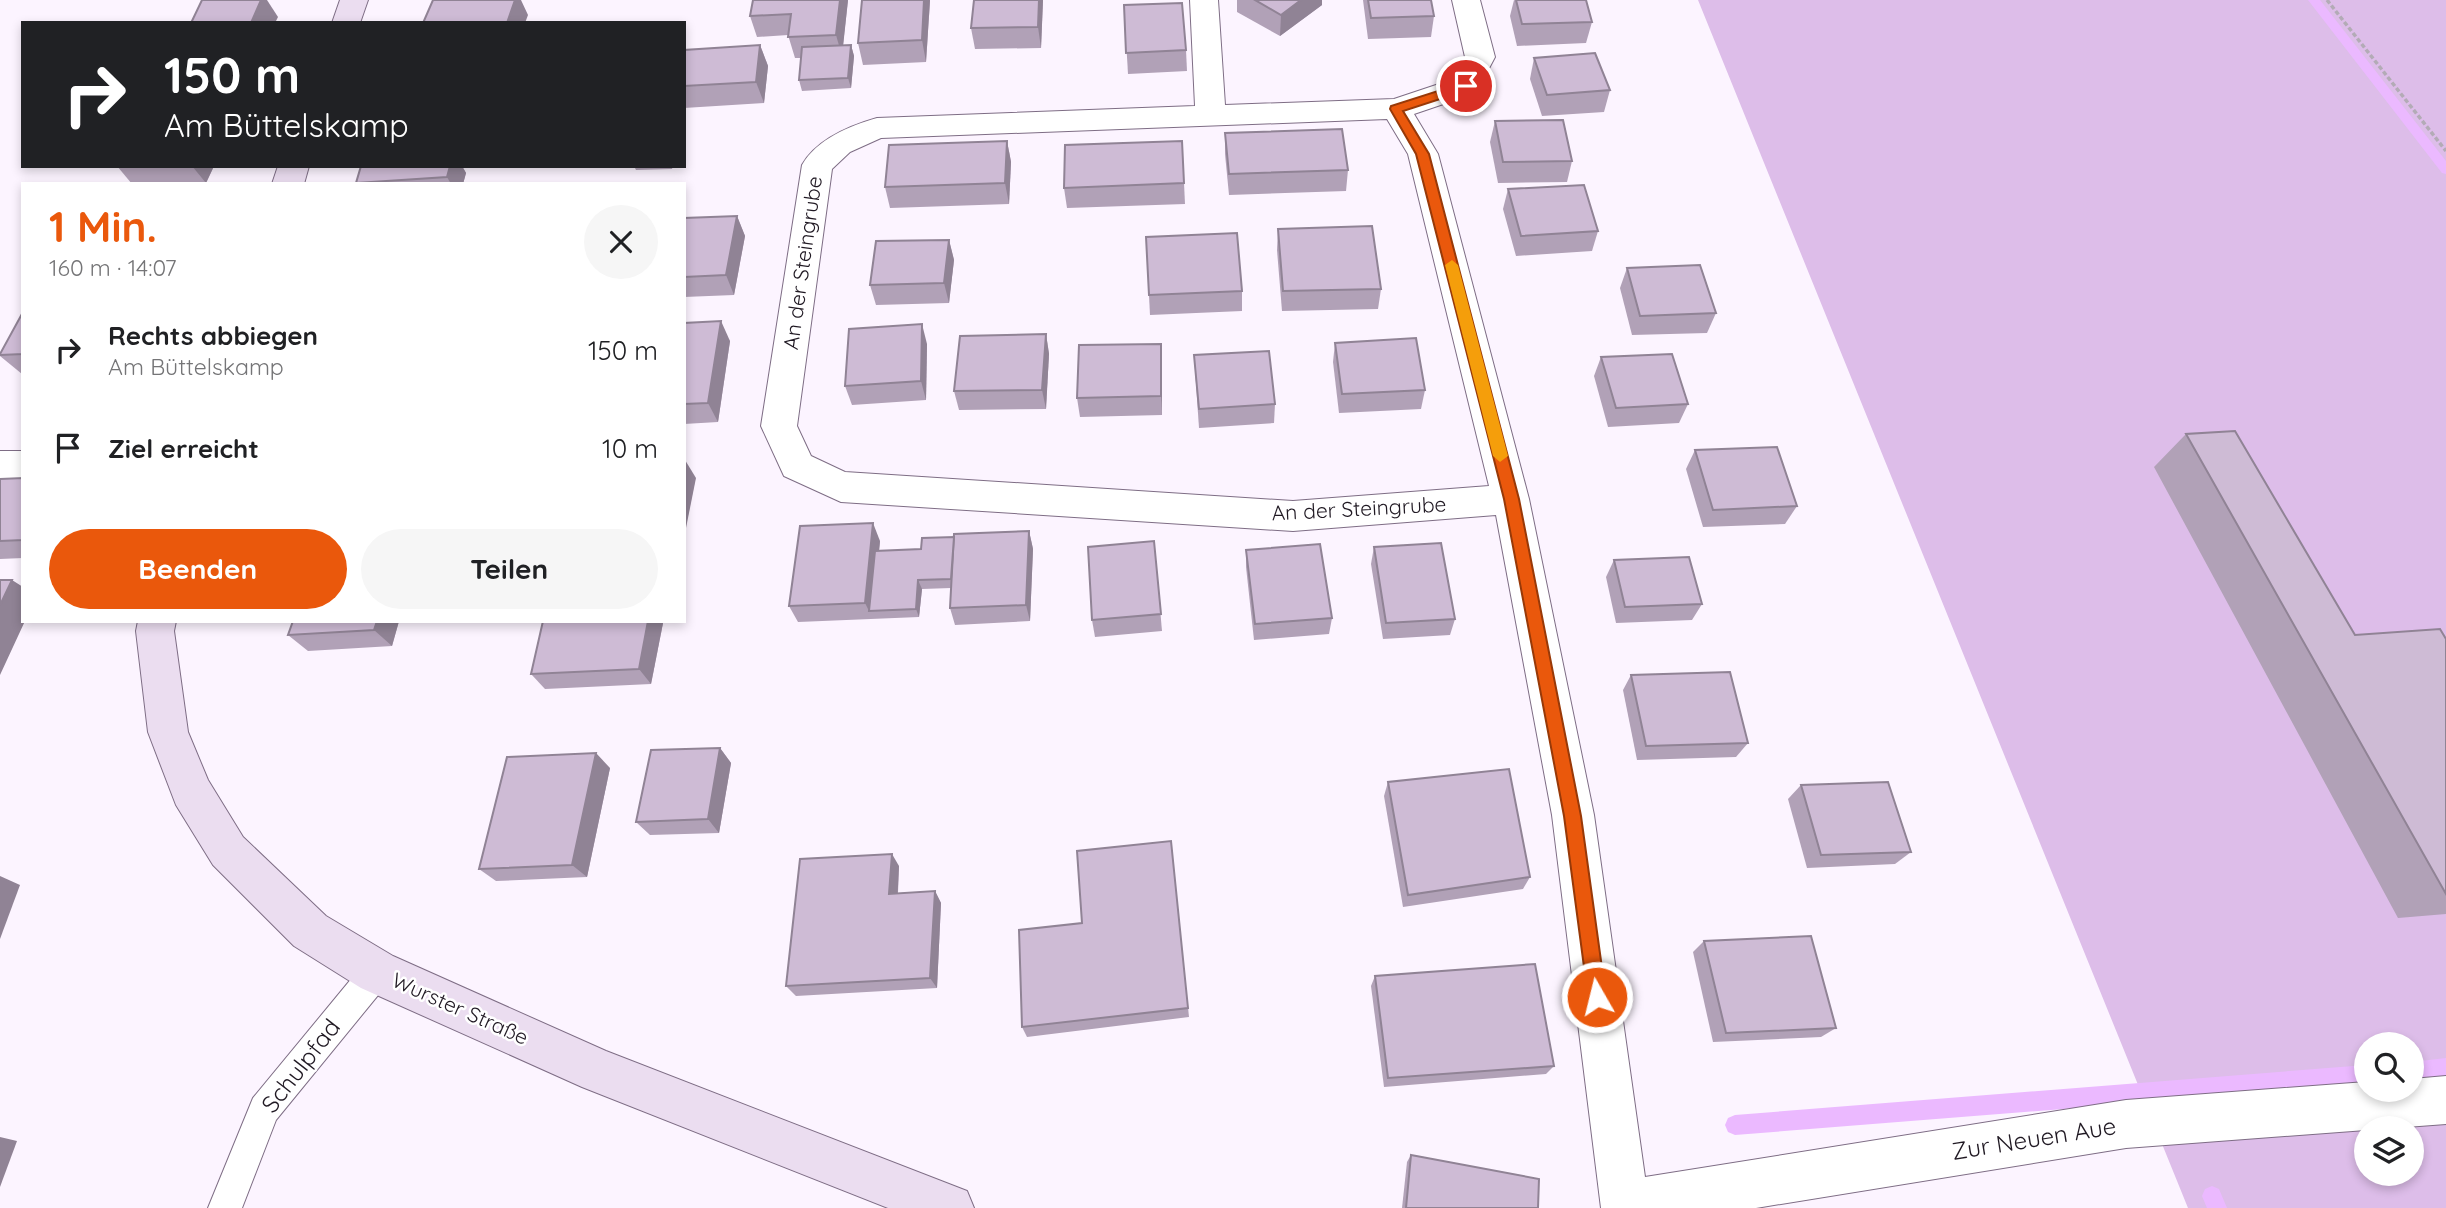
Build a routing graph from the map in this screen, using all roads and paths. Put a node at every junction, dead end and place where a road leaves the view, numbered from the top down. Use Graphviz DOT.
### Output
graph roads {
  1 [pos="354,0"];
  2 [pos="1204,0"];
  3 [pos="1466,0"];
  4 [pos="2327,0"];
  5 [pos="347,21"];
  6 [pos="1396,109"];
  7 [pos="1211,116"];
  8 [pos="2446,151"];
  9 [pos="0,466"];
  10 [pos="21,466"];
  11 [pos="1511,499"];
  12 [pos="156,623"];
  13 [pos="377,972"];
  14 [pos="2446,1100"];
  15 [pos="1625,1207"];
  16 [pos="225,1208"];
  17 [pos="950,1208"];
  1 -- 5 [label="main road"];
  2 -- 7 [label="street"];
  3 -- 6 [label="street, An der Steingrube"];
  4 -- 8 [label="path"];
  6 -- 7 [label="street, An der Steingrube"];
  6 -- 11 [label="street"];
  7 -- 11 [label="street, An der Steingrube"];
  9 -- 10 [label="street"];
  11 -- 15 [label="street"];
  12 -- 13 [label="main road, Wurster Straße"];
  13 -- 16 [label="lane, Schulpfad"];
  13 -- 17 [label="main road, Wurster Straße"];
  14 -- 15 [label="street, Zur Neuen Aue"];
}
